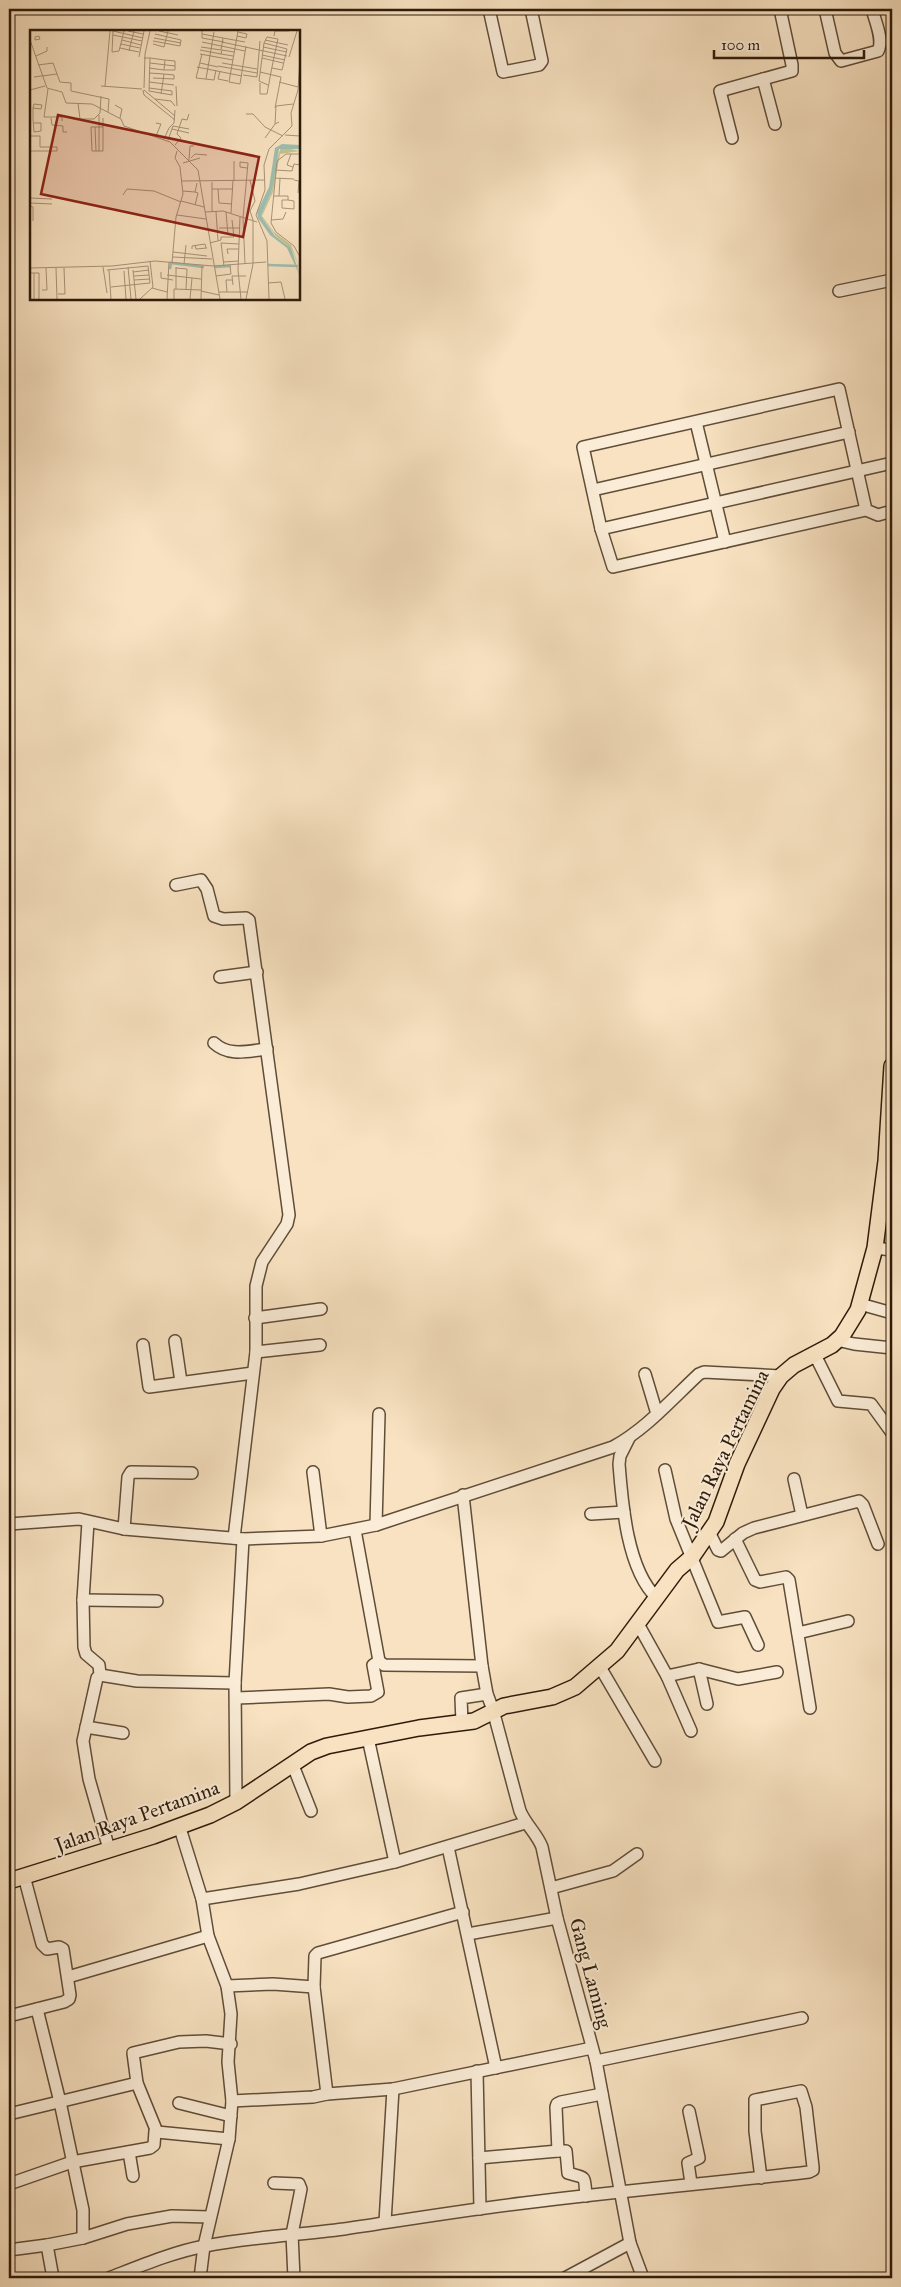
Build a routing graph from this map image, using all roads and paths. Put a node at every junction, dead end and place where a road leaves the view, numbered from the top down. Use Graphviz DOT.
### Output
graph roads {
  1 [pos="489,9"];
  2 [pos="531,9"];
  3 [pos="780,9"];
  4 [pos="825,9"];
  5 [pos="872,9"];
  6 [pos="763,79"];
  7 [pos="774,124"];
  8 [pos="732,138"];
  9 [pos="892,280"];
  10 [pos="839,291"];
  11 [pos="696,422"];
  12 [pos="849,432"];
  13 [pos="892,463"];
  14 [pos="706,464"];
  15 [pos="857,471"];
  16 [pos="593,490"];
  17 [pos="716,503"];
  18 [pos="866,510"];
  19 [pos="892,511"];
  20 [pos="602,529"];
  21 [pos="725,542"];
  22 [pos="176,884"];
  23 [pos="257,972"];
  24 [pos="220,977"];
  25 [pos="214,1043"];
  26 [pos="267,1050"];
  27 [pos="892,1066"];
  28 [pos="891,1113"];
  29 [pos="886,1212"];
  30 [pos="875,1248"];
  31 [pos="892,1250"];
  32 [pos="860,1304"];
  33 [pos="321,1309"];
  34 [pos="892,1313"];
  35 [pos="255,1318"];
  36 [pos="838,1340"];
  37 [pos="175,1342"];
  38 [pos="143,1345"];
  39 [pos="320,1345"];
  40 [pos="892,1348"];
  41 [pos="256,1352"];
  42 [pos="815,1355"];
  43 [pos="254,1373"];
  44 [pos="645,1374"];
  45 [pos="781,1376"];
  46 [pos="181,1382"];
  47 [pos="379,1414"];
  48 [pos="657,1414"];
  49 [pos="892,1433"];
  50 [pos="629,1438"];
  51 [pos="665,1470"];
  52 [pos="313,1472"];
  53 [pos="192,1473"];
  54 [pos="794,1479"];
  55 [pos="463,1495"];
  56 [pos="624,1512"];
  57 [pos="592,1514"];
  58 [pos="802,1516"];
  59 [pos="88,1522"];
  60 [pos="9,1524"];
  61 [pos="376,1525"];
  62 [pos="124,1529"];
  63 [pos="355,1530"];
  64 [pos="709,1532"];
  65 [pos="321,1536"];
  66 [pos="238,1538"];
  67 [pos="735,1539"];
  68 [pos="878,1544"];
  69 [pos="692,1557"];
  70 [pos="657,1598"];
  71 [pos="83,1600"];
  72 [pos="157,1601"];
  73 [pos="848,1621"];
  74 [pos="638,1624"];
  75 [pos="798,1633"];
  76 [pos="758,1645"];
  77 [pos="379,1661"];
  78 [pos="482,1666"];
  79 [pos="600,1667"];
  80 [pos="699,1669"];
  81 [pos="777,1672"];
  82 [pos="100,1675"];
  83 [pos="667,1676"];
  84 [pos="235,1683"];
  85 [pos="487,1694"];
  86 [pos="236,1698"];
  87 [pos="708,1704"];
  88 [pos="810,1708"];
  89 [pos="493,1710"];
  90 [pos="462,1722"];
  91 [pos="86,1727"];
  92 [pos="690,1731"];
  93 [pos="123,1733"];
  94 [pos="368,1738"];
  95 [pos="655,1761"];
  96 [pos="292,1763"];
  97 [pos="236,1802"];
  98 [pos="311,1811"];
  99 [pos="525,1823"];
  100 [pos="179,1825"];
  101 [pos="448,1847"];
  102 [pos="109,1849"];
  103 [pos="637,1854"];
  104 [pos="395,1862"];
  105 [pos="24,1876"];
  106 [pos="9,1881"];
  107 [pos="551,1888"];
  108 [pos="202,1899"];
  109 [pos="463,1912"];
  110 [pos="558,1918"];
  111 [pos="468,1934"];
  112 [pos="208,1936"];
  113 [pos="68,1977"];
  114 [pos="227,1986"];
  115 [pos="314,1988"];
  116 [pos="37,2009"];
  117 [pos="9,2016"];
  118 [pos="802,2018"];
  119 [pos="231,2044"];
  120 [pos="592,2048"];
  121 [pos="596,2061"];
  122 [pos="496,2068"];
  123 [pos="478,2071"];
  124 [pos="137,2083"];
  125 [pos="392,2089"];
  126 [pos="327,2094"];
  127 [pos="602,2094"];
  128 [pos="232,2101"];
  129 [pos="60,2102"];
  130 [pos="179,2103"];
  131 [pos="689,2111"];
  132 [pos="9,2114"];
  133 [pos="231,2116"];
  134 [pos="155,2131"];
  135 [pos="228,2138"];
  136 [pos="558,2151"];
  137 [pos="129,2152"];
  138 [pos="479,2158"];
  139 [pos="72,2162"];
  140 [pos="133,2176"];
  141 [pos="761,2178"];
  142 [pos="274,2183"];
  143 [pos="691,2183"];
  144 [pos="9,2184"];
  145 [pos="622,2192"];
  146 [pos="586,2196"];
  147 [pos="480,2208"];
  148 [pos="210,2217"];
  149 [pos="386,2222"];
  150 [pos="292,2234"];
  151 [pos="83,2238"];
  152 [pos="47,2245"];
  153 [pos="204,2246"];
  154 [pos="632,2247"];
  155 [pos="9,2250"];
  156 [pos="53,2278"];
  157 [pos="109,2278"];
  158 [pos="200,2278"];
  159 [pos="294,2278"];
  160 [pos="565,2278"];
  161 [pos="642,2278"];
  1 -- 2 [label="street"];
  3 -- 6 [label="street"];
  4 -- 5 [label="street"];
  6 -- 7 [label="street"];
  6 -- 8 [label="street"];
  9 -- 10 [label="street"];
  11 -- 12 [label="street"];
  11 -- 14 [label="street"];
  11 -- 16 [label="street"];
  12 -- 14 [label="street"];
  12 -- 15 [label="street"];
  13 -- 15 [label="street"];
  14 -- 16 [label="street"];
  14 -- 17 [label="street"];
  15 -- 17 [label="street"];
  15 -- 18 [label="street"];
  16 -- 20 [label="street"];
  17 -- 20 [label="street"];
  17 -- 21 [label="street"];
  18 -- 19 [label="street"];
  18 -- 21 [label="street"];
  20 -- 21 [label="street"];
  22 -- 23 [label="street"];
  23 -- 24 [label="street"];
  23 -- 26 [label="street"];
  25 -- 26 [label="street"];
  26 -- 35 [label="street"];
  27 -- 28 [label="main road, Jalan Raya Pertamina"];
  28 -- 29 [label="main road, Jalan Raya Pertamina"];
  29 -- 30 [label="main road, Jalan Raya Pertamina"];
  30 -- 31 [label="street"];
  30 -- 32 [label="main road, Jalan Raya Pertamina"];
  32 -- 34 [label="street"];
  32 -- 36 [label="main road, Jalan Raya Pertamina"];
  33 -- 35 [label="street"];
  35 -- 41 [label="street"];
  36 -- 40 [label="street"];
  36 -- 42 [label="main road, Jalan Raya Pertamina"];
  37 -- 46 [label="street"];
  38 -- 46 [label="street"];
  39 -- 41 [label="street"];
  41 -- 43 [label="street"];
  42 -- 45 [label="main road, Jalan Raya Pertamina"];
  42 -- 49 [label="street"];
  43 -- 46 [label="street"];
  43 -- 66 [label="street"];
  44 -- 48 [label="street"];
  45 -- 48 [label="street"];
  45 -- 64 [label="main road, Jalan Raya Pertamina"];
  47 -- 61 [label="street"];
  48 -- 50 [label="street"];
  50 -- 55 [label="street"];
  50 -- 56 [label="street"];
  51 -- 69 [label="street"];
  52 -- 65 [label="street"];
  53 -- 62 [label="street"];
  54 -- 58 [label="street"];
  55 -- 61 [label="street"];
  55 -- 78 [label="street, Gang Laming"];
  56 -- 57 [label="street"];
  56 -- 70 [label="street"];
  58 -- 67 [label="street"];
  58 -- 68 [label="street"];
  59 -- 60 [label="street"];
  59 -- 62 [label="street"];
  59 -- 71 [label="street"];
  61 -- 63 [label="street"];
  62 -- 66 [label="street"];
  63 -- 65 [label="street"];
  63 -- 77 [label="street"];
  64 -- 67 [label="street"];
  64 -- 69 [label="main road, Jalan Raya Pertamina"];
  65 -- 66 [label="street"];
  66 -- 84 [label="street"];
  67 -- 75 [label="street"];
  69 -- 70 [label="main road, Jalan Raya Pertamina"];
  69 -- 76 [label="street"];
  70 -- 74 [label="main road, Jalan Raya Pertamina"];
  71 -- 72 [label="street"];
  71 -- 82 [label="street"];
  73 -- 75 [label="street"];
  74 -- 79 [label="main road, Jalan Raya Pertamina"];
  74 -- 83 [label="street"];
  75 -- 88 [label="street"];
  77 -- 78 [label="street"];
  77 -- 86 [label="street"];
  78 -- 85 [label="street, Gang Laming"];
  79 -- 89 [label="main road, Jalan Raya Pertamina"];
  79 -- 95 [label="street"];
  80 -- 81 [label="street"];
  80 -- 83 [label="street"];
  80 -- 87 [label="street"];
  82 -- 84 [label="street"];
  82 -- 91 [label="street"];
  83 -- 92 [label="street"];
  84 -- 86 [label="street"];
  85 -- 89 [label="street, Gang Laming"];
  85 -- 90 [label="street"];
  86 -- 97 [label="street"];
  89 -- 90 [label="main road, Jalan Raya Pertamina"];
  89 -- 99 [label="street, Gang Laming"];
  90 -- 94 [label="main road, Jalan Raya Pertamina"];
  91 -- 93 [label="street"];
  91 -- 102 [label="street"];
  94 -- 96 [label="main road, Jalan Raya Pertamina"];
  94 -- 104 [label="street"];
  96 -- 97 [label="main road, Jalan Raya Pertamina"];
  96 -- 98 [label="street"];
  97 -- 100 [label="main road, Jalan Raya Pertamina"];
  99 -- 101 [label="street"];
  99 -- 107 [label="street, Gang Laming"];
  100 -- 102 [label="main road, Jalan Raya Pertamina"];
  100 -- 108 [label="street"];
  101 -- 104 [label="street"];
  101 -- 109 [label="street"];
  102 -- 105 [label="main road, Jalan Raya Pertamina"];
  103 -- 107 [label="street"];
  104 -- 108 [label="street"];
  105 -- 106 [label="main road, Jalan Raya Pertamina"];
  105 -- 113 [label="street"];
  107 -- 110 [label="street, Gang Laming"];
  108 -- 112 [label="street"];
  109 -- 111 [label="street"];
  109 -- 115 [label="street"];
  110 -- 111 [label="street"];
  110 -- 120 [label="street, Gang Laming"];
  111 -- 122 [label="street"];
  112 -- 113 [label="street"];
  112 -- 114 [label="street"];
  113 -- 116 [label="street"];
  114 -- 115 [label="street"];
  114 -- 119 [label="street"];
  115 -- 126 [label="street"];
  116 -- 117 [label="street"];
  116 -- 129 [label="street"];
  118 -- 121 [label="street"];
  119 -- 124 [label="street"];
  119 -- 128 [label="street"];
  120 -- 121 [label="street, Gang Laming"];
  120 -- 122 [label="street"];
  121 -- 127 [label="street, Gang Laming"];
  122 -- 123 [label="street"];
  123 -- 125 [label="street"];
  123 -- 138 [label="street"];
  124 -- 129 [label="street"];
  124 -- 134 [label="street"];
  125 -- 126 [label="street"];
  125 -- 149 [label="street"];
  126 -- 128 [label="street"];
  127 -- 136 [label="street"];
  127 -- 145 [label="street, Gang Laming"];
  128 -- 133 [label="street"];
  129 -- 132 [label="street"];
  129 -- 139 [label="street"];
  130 -- 133 [label="street"];
  131 -- 143 [label="street"];
  133 -- 135 [label="street"];
  134 -- 135 [label="street"];
  134 -- 137 [label="street"];
  135 -- 148 [label="street"];
  136 -- 138 [label="street"];
  136 -- 146 [label="street"];
  137 -- 139 [label="street"];
  137 -- 140 [label="street"];
  138 -- 147 [label="street"];
  139 -- 144 [label="street"];
  139 -- 151 [label="street"];
  141 -- 141 [label="street"];
  141 -- 143 [label="street"];
  142 -- 150 [label="street"];
  143 -- 145 [label="street"];
  145 -- 146 [label="street"];
  145 -- 154 [label="street, Gang Laming"];
  146 -- 147 [label="street"];
  147 -- 149 [label="street"];
  148 -- 151 [label="street"];
  148 -- 153 [label="street"];
  149 -- 150 [label="street"];
  150 -- 153 [label="street"];
  150 -- 159 [label="street"];
  151 -- 152 [label="street"];
  152 -- 155 [label="street"];
  152 -- 156 [label="street"];
  153 -- 157 [label="street"];
  153 -- 158 [label="street"];
  154 -- 160 [label="street"];
  154 -- 161 [label="street, Gang Laming"];
}
